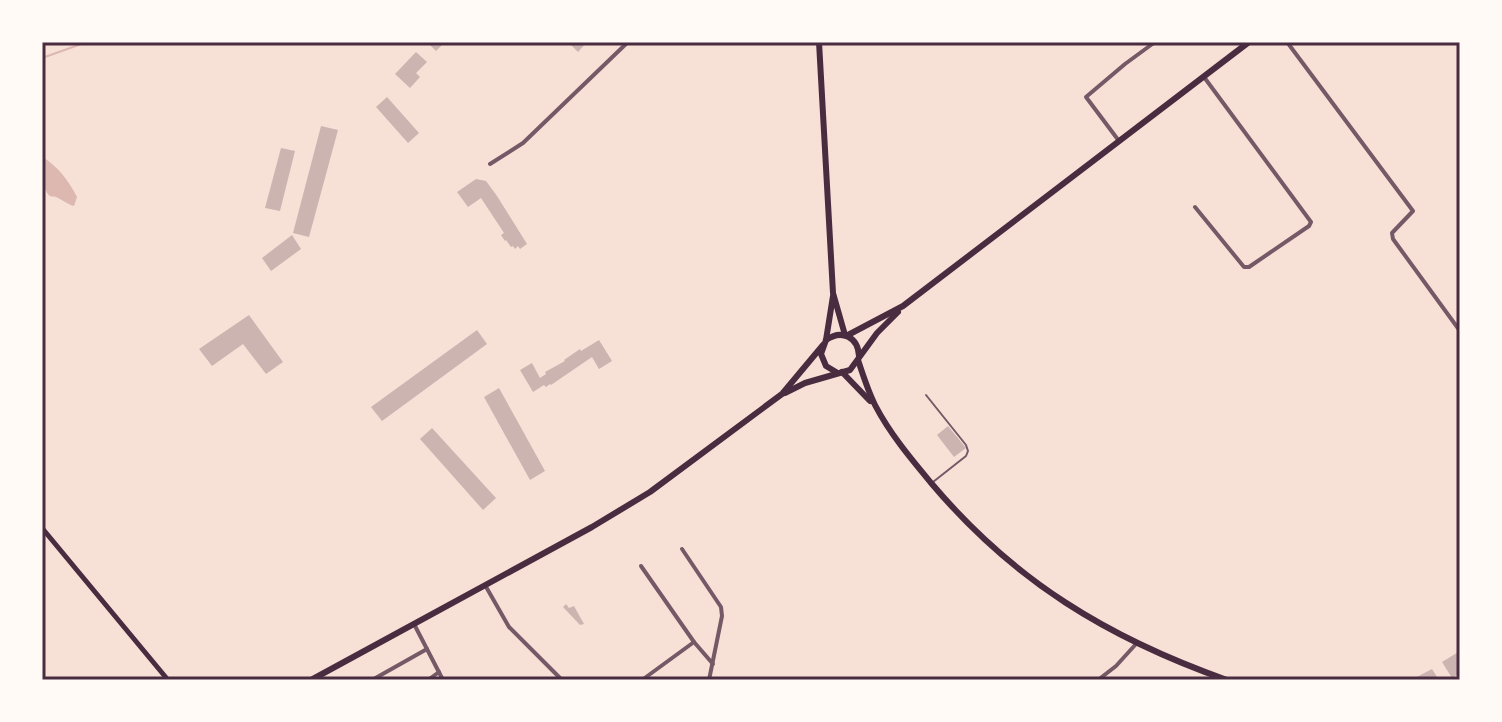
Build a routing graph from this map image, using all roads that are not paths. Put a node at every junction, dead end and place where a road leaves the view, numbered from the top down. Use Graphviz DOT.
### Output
graph roads {
  1 [pos="628,42"];
  2 [pos="819,42"];
  3 [pos="1155,42"];
  4 [pos="1249,42"];
  5 [pos="1287,42"];
  6 [pos="1204,77"];
  7 [pos="1119,141"];
  8 [pos="490,164"];
  9 [pos="1195,207"];
  10 [pos="833,293"];
  11 [pos="903,306"];
  12 [pos="1460,331"];
  13 [pos="846,335"];
  14 [pos="824,343"];
  15 [pos="859,358"];
  16 [pos="840,372"];
  17 [pos="782,394"];
  18 [pos="926,395"];
  19 [pos="876,408"];
  20 [pos="932,483"];
  21 [pos="42,528"];
  22 [pos="682,549"];
  23 [pos="641,566"];
  24 [pos="485,585"];
  25 [pos="414,624"];
  26 [pos="694,642"];
  27 [pos="1136,644"];
  28 [pos="427,649"];
  29 [pos="713,664"];
  30 [pos="439,672"];
  31 [pos="168,680"];
  32 [pos="311,680"];
  33 [pos="372,680"];
  34 [pos="428,680"];
  35 [pos="443,680"];
  36 [pos="562,680"];
  37 [pos="642,680"];
  38 [pos="709,680"];
  39 [pos="1098,680"];
  40 [pos="1227,680"];
  1 -- 8 [label="street"];
  2 -- 10 [label="main road"];
  3 -- 7 [label="street"];
  4 -- 6 [label="main road"];
  5 -- 12 [label="street"];
  6 -- 7 [label="main road"];
  6 -- 9 [label="street"];
  7 -- 11 [label="main road"];
  10 -- 13 [label="main road"];
  10 -- 14 [label="main road"];
  11 -- 13 [label="main road"];
  11 -- 15 [label="main road"];
  13 -- 14 [label="main road"];
  13 -- 15 [label="main road"];
  14 -- 16 [label="main road"];
  14 -- 17 [label="main road"];
  15 -- 16 [label="main road"];
  15 -- 19 [label="main road"];
  16 -- 17 [label="main road"];
  16 -- 19 [label="main road"];
  17 -- 24 [label="main road"];
  18 -- 20 [label="lane"];
  19 -- 20 [label="main road"];
  20 -- 27 [label="main road"];
  21 -- 31 [label="main road"];
  22 -- 29 [label="street"];
  23 -- 26 [label="street"];
  24 -- 25 [label="main road"];
  24 -- 36 [label="street"];
  25 -- 28 [label="street"];
  25 -- 32 [label="main road"];
  26 -- 29 [label="street"];
  26 -- 37 [label="street"];
  27 -- 39 [label="street"];
  27 -- 40 [label="main road"];
  28 -- 30 [label="street"];
  28 -- 33 [label="street"];
  29 -- 38 [label="street"];
  30 -- 34 [label="street"];
  30 -- 35 [label="street"];
}
